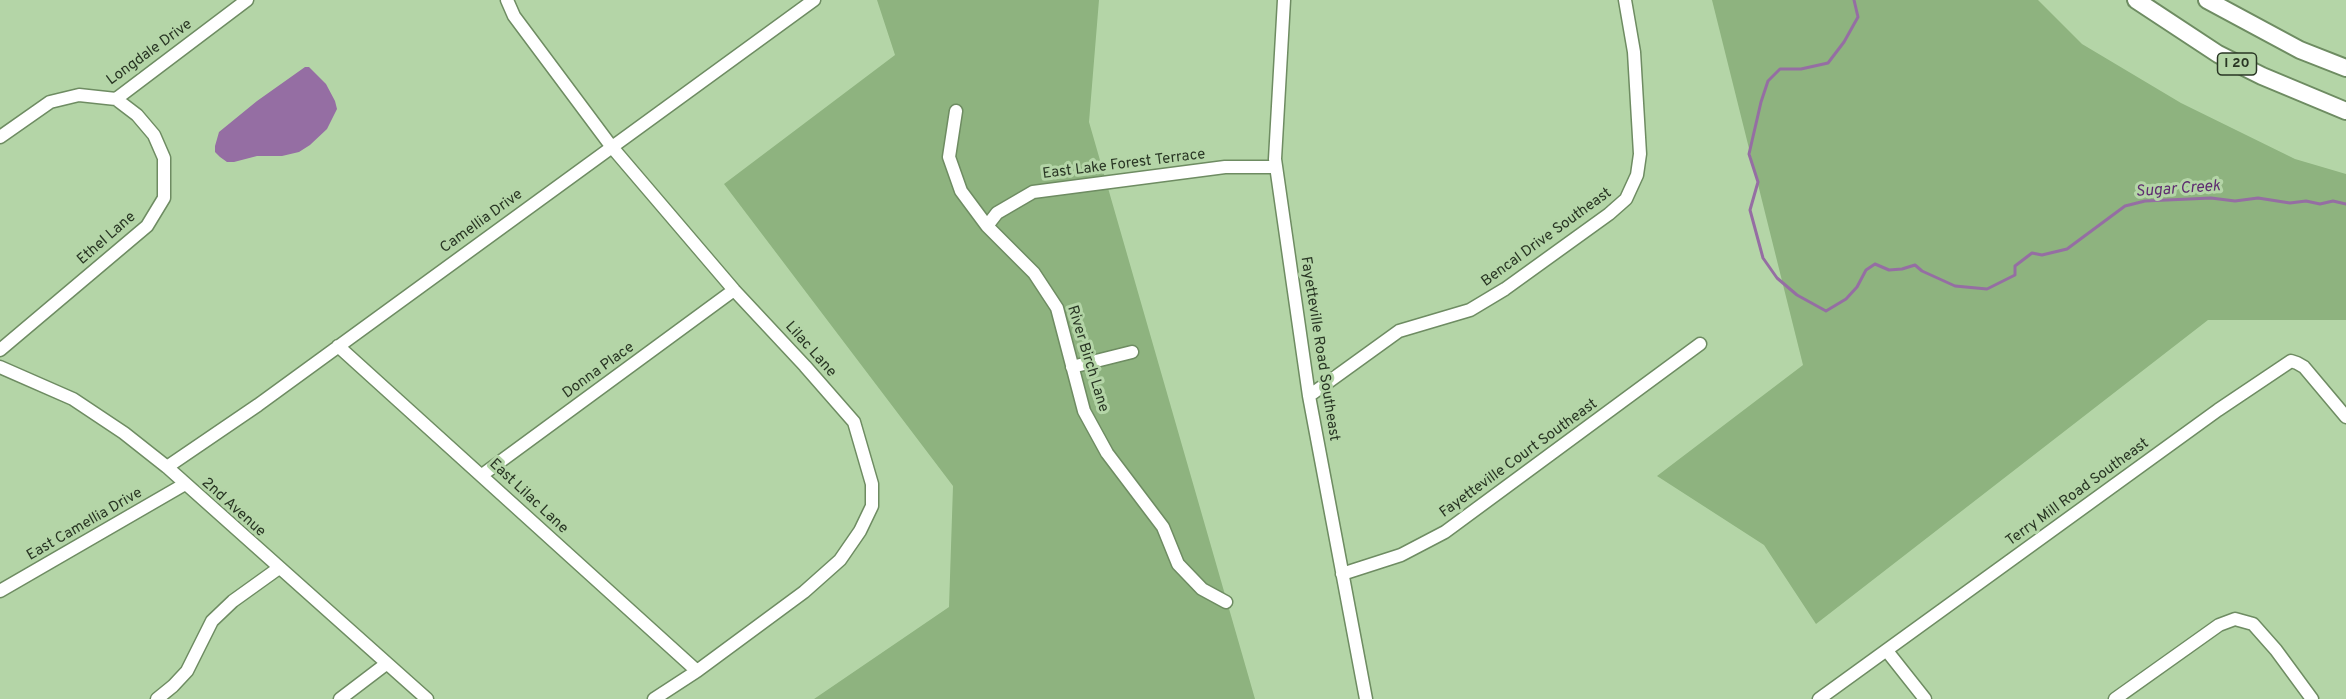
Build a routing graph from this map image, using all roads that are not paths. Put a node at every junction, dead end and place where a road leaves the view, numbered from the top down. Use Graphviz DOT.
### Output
graph roads {
  1 [pos="247,0"];
  2 [pos="507,0"];
  3 [pos="814,0"];
  4 [pos="1284,0"];
  5 [pos="1625,0"];
  6 [pos="2136,0"];
  7 [pos="2207,0"];
  8 [pos="2346,69"];
  9 [pos="116,99"];
  10 [pos="956,111"];
  11 [pos="2346,111"];
  12 [pos="0,137"];
  13 [pos="610,146"];
  14 [pos="1276,167"];
  15 [pos="987,226"];
  16 [pos="734,290"];
  17 [pos="1701,344"];
  18 [pos="338,346"];
  19 [pos="0,350"];
  20 [pos="1132,352"];
  21 [pos="1072,367"];
  22 [pos="0,368"];
  23 [pos="1309,396"];
  24 [pos="2346,417"];
  25 [pos="167,467"];
  26 [pos="482,475"];
  27 [pos="185,484"];
  28 [pos="279,568"];
  29 [pos="1342,574"];
  30 [pos="0,591"];
  31 [pos="1226,602"];
  32 [pos="1887,651"];
  33 [pos="386,664"];
  34 [pos="696,671"];
  35 [pos="157,699"];
  36 [pos="340,699"];
  37 [pos="428,699"];
  38 [pos="654,699"];
  39 [pos="1366,699"];
  40 [pos="1819,699"];
  41 [pos="1925,699"];
  42 [pos="2115,699"];
  43 [pos="2312,699"];
  1 -- 9 [label="street, Longdale Drive"];
  2 -- 13 [label="street, Lilac Lane"];
  3 -- 13 [label="street, Camellia Drive"];
  4 -- 14 [label="street, Fayetteville Road Southeast"];
  5 -- 23 [label="street, Bencal Drive Southeast"];
  6 -- 11 [label="highway, I 20"];
  7 -- 8 [label="highway, I 20"];
  9 -- 12 [label="street, Longdale Drive"];
  9 -- 19 [label="street, Ethel Lane"];
  10 -- 15 [label="street, River Birch Lane"];
  13 -- 16 [label="street, Lilac Lane"];
  13 -- 18 [label="street, Camellia Drive"];
  14 -- 15 [label="street, East Lake Forest Terrace"];
  14 -- 23 [label="street, Fayetteville Road Southeast"];
  15 -- 21 [label="street, River Birch Lane"];
  16 -- 26 [label="street, Donna Place"];
  16 -- 34 [label="street, Lilac Lane"];
  17 -- 29 [label="street, Fayetteville Court Southeast"];
  18 -- 25 [label="street, Camellia Drive"];
  18 -- 26 [label="street, East Lilac Lane"];
  20 -- 21 [label="street"];
  21 -- 31 [label="street, River Birch Lane"];
  22 -- 25 [label="street, 2nd Avenue"];
  23 -- 29 [label="street, Fayetteville Road Southeast"];
  24 -- 32 [label="street, Terry Mill Road Southeast"];
  25 -- 27 [label="street, 2nd Avenue"];
  26 -- 34 [label="street, East Lilac Lane"];
  27 -- 28 [label="street, 2nd Avenue"];
  27 -- 30 [label="street, East Camellia Drive"];
  28 -- 33 [label="street, 2nd Avenue"];
  28 -- 35 [label="street"];
  29 -- 39 [label="street, Fayetteville Road Southeast"];
  32 -- 40 [label="street, Terry Mill Road Southeast"];
  32 -- 41 [label="street"];
  33 -- 36 [label="street"];
  33 -- 37 [label="street, 2nd Avenue"];
  34 -- 38 [label="street, Lilac Lane"];
  42 -- 43 [label="street"];
}
